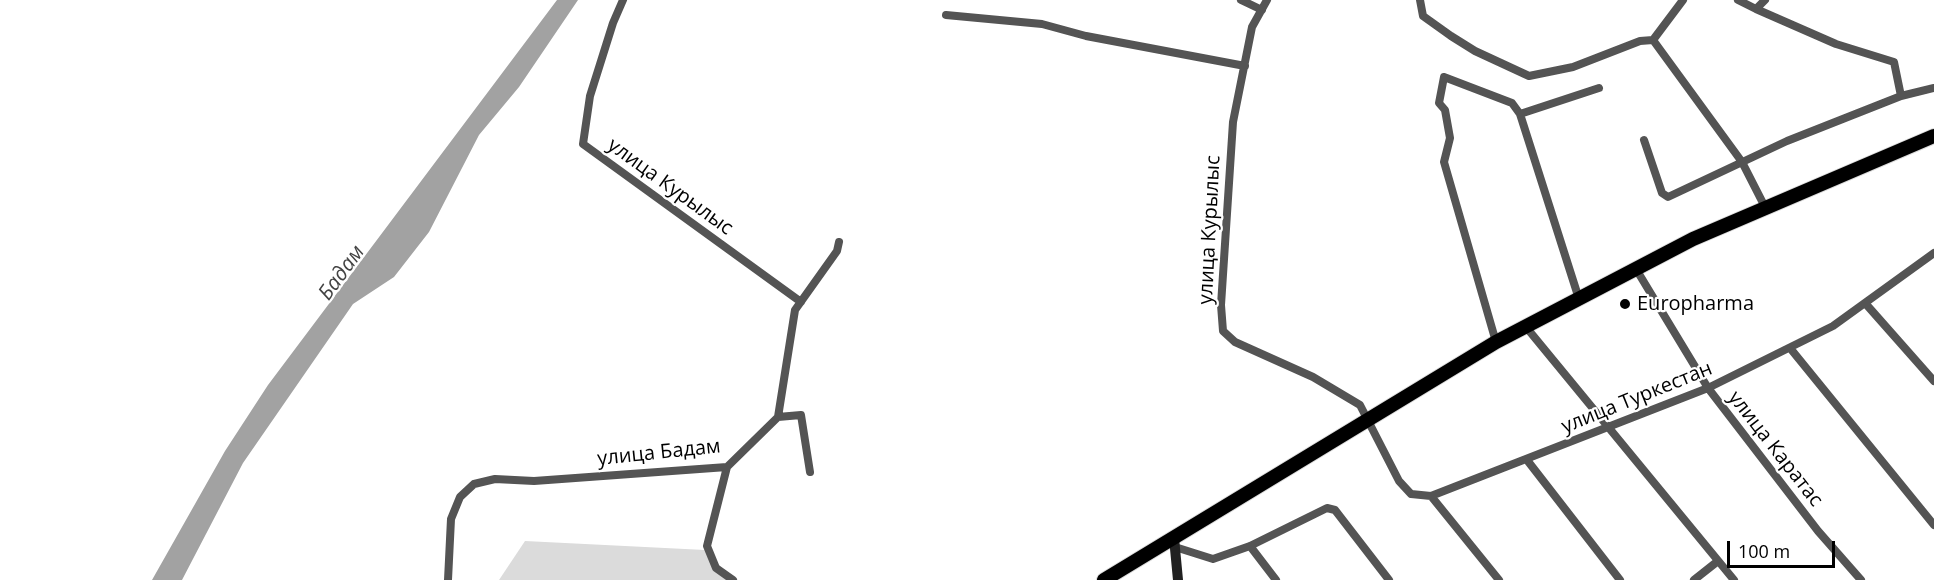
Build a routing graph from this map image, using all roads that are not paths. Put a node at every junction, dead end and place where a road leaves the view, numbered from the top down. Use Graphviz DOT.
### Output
graph roads {
  1 [pos="623,0"];
  2 [pos="1241,0"];
  3 [pos="1267,0"];
  4 [pos="1420,0"];
  5 [pos="1683,0"];
  6 [pos="1738,0"];
  7 [pos="1765,0"];
  8 [pos="1756,9"];
  9 [pos="1262,10"];
  10 [pos="946,15"];
  11 [pos="1653,40"];
  12 [pos="1245,66"];
  13 [pos="1599,88"];
  14 [pos="1934,88"];
  15 [pos="1900,96"];
  16 [pos="1520,114"];
  17 [pos="1934,136"];
  18 [pos="1644,140"];
  19 [pos="1742,162"];
  20 [pos="1766,209"];
  21 [pos="839,242"];
  22 [pos="1934,253"];
  23 [pos="1636,269"];
  24 [pos="1580,299"];
  25 [pos="801,302"];
  26 [pos="1865,303"];
  27 [pos="1526,327"];
  28 [pos="1496,342"];
  29 [pos="1791,348"];
  30 [pos="1934,381"];
  31 [pos="1708,388"];
  32 [pos="778,417"];
  33 [pos="1367,420"];
  34 [pos="1609,428"];
  35 [pos="1527,460"];
  36 [pos="727,467"];
  37 [pos="810,472"];
  38 [pos="1431,496"];
  39 [pos="1934,525"];
  40 [pos="1174,542"];
  41 [pos="1250,546"];
  42 [pos="1718,561"];
  43 [pos="448,580"];
  44 [pos="733,580"];
  45 [pos="1104,580"];
  46 [pos="1178,580"];
  47 [pos="1276,580"];
  48 [pos="1389,580"];
  49 [pos="1499,580"];
  50 [pos="1620,580"];
  51 [pos="1694,580"];
  52 [pos="1734,580"];
  53 [pos="1861,580"];
  1 -- 25 [label="street, улица Курылыс"];
  2 -- 9 [label="street"];
  3 -- 9 [label="street, улица Курылыс"];
  4 -- 11 [label="street"];
  5 -- 11 [label="street"];
  6 -- 8 [label="street"];
  7 -- 8 [label="street"];
  8 -- 15 [label="street"];
  9 -- 12 [label="street, улица Курылыс"];
  10 -- 12 [label="street"];
  11 -- 19 [label="street"];
  12 -- 33 [label="street, улица Курылыс"];
  13 -- 16 [label="street"];
  14 -- 15 [label="street"];
  15 -- 19 [label="street"];
  16 -- 24 [label="street"];
  16 -- 28 [label="street"];
  17 -- 20 [label="highway"];
  18 -- 19 [label="street"];
  19 -- 20 [label="street"];
  20 -- 23 [label="highway"];
  21 -- 25 [label="street"];
  22 -- 26 [label="street, улица Туркестан"];
  23 -- 24 [label="highway"];
  23 -- 31 [label="street, улица Каратас"];
  24 -- 27 [label="highway"];
  25 -- 32 [label="street"];
  26 -- 29 [label="street, улица Туркестан"];
  26 -- 30 [label="street"];
  27 -- 28 [label="highway"];
  27 -- 34 [label="street"];
  28 -- 33 [label="highway"];
  29 -- 31 [label="street, улица Туркестан"];
  29 -- 39 [label="street"];
  31 -- 34 [label="street, улица Туркестан"];
  31 -- 53 [label="street, улица Каратас"];
  32 -- 36 [label="street, улица Бадам"];
  32 -- 37 [label="street"];
  33 -- 38 [label="street"];
  33 -- 40 [label="highway"];
  34 -- 35 [label="street, улица Туркестан"];
  34 -- 42 [label="street"];
  35 -- 38 [label="street, улица Туркестан"];
  35 -- 50 [label="street"];
  36 -- 43 [label="street, улица Бадам"];
  36 -- 44 [label="street"];
  38 -- 49 [label="street"];
  40 -- 41 [label="street"];
  40 -- 45 [label="highway"];
  40 -- 46 [label="street"];
  41 -- 47 [label="street"];
  41 -- 48 [label="street"];
  42 -- 51 [label="street"];
  42 -- 52 [label="street"];
}
